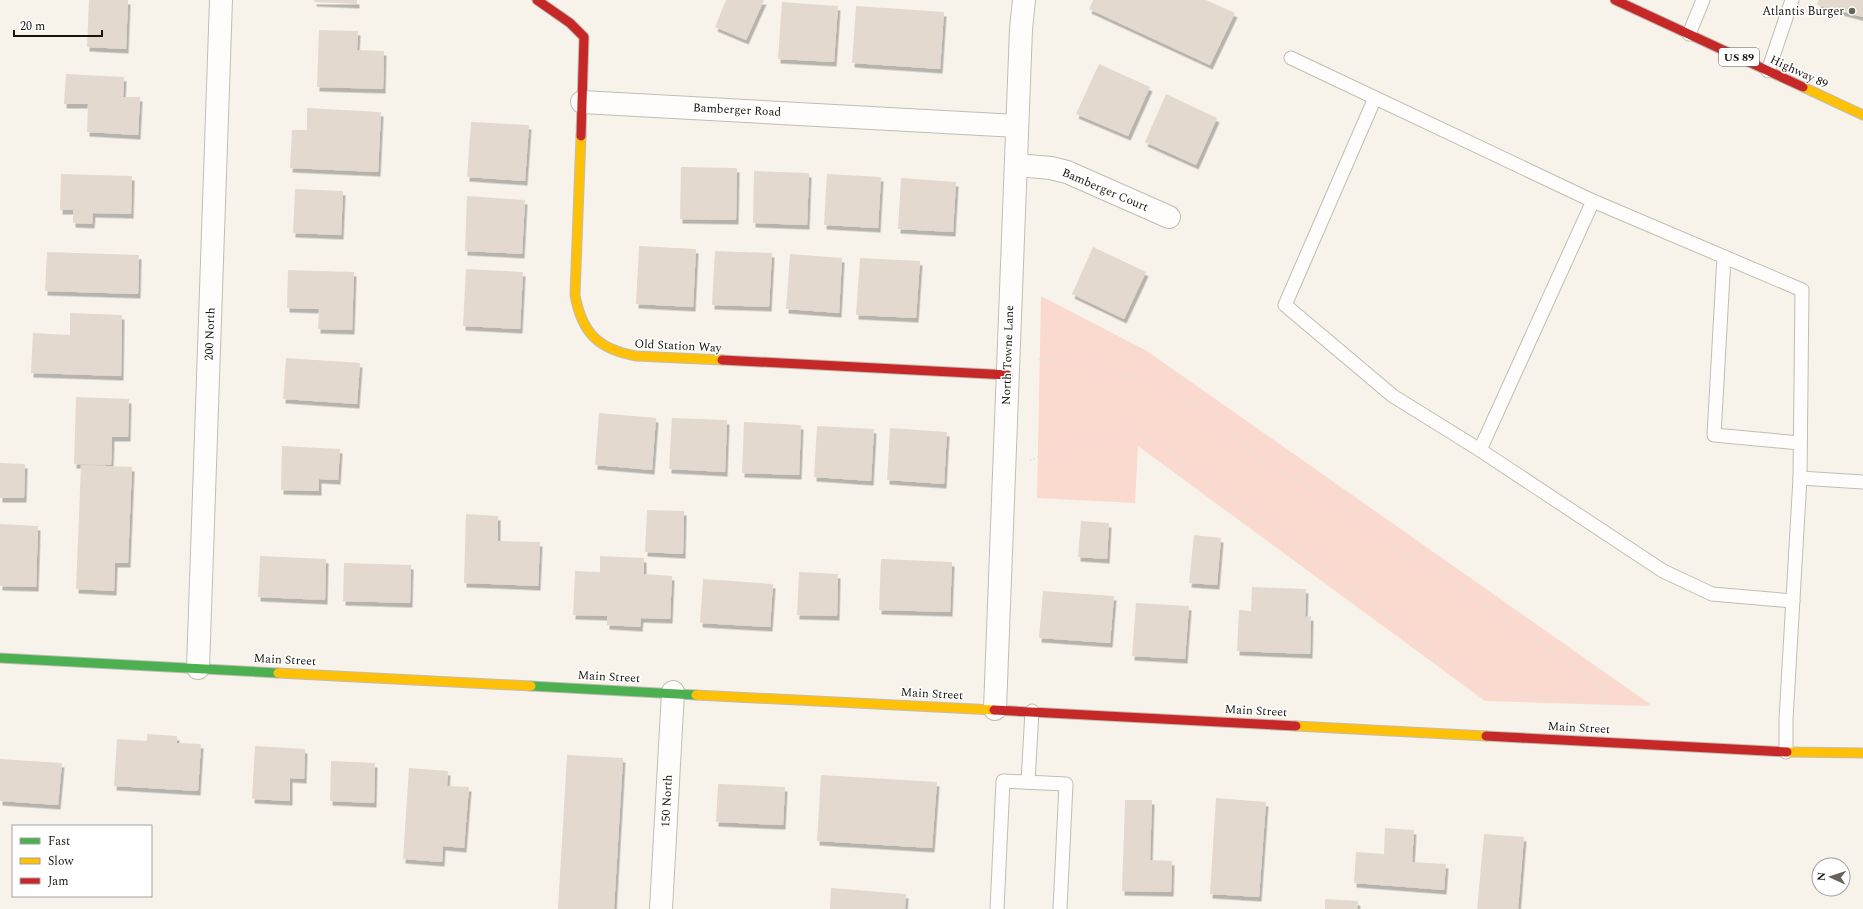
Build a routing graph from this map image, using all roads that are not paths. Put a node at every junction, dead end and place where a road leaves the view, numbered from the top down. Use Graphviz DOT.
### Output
graph roads {
  1 [pos="221,0"];
  2 [pos="537,0"];
  3 [pos="1024,0"];
  4 [pos="1615,0"];
  5 [pos="1703,0"];
  6 [pos="1792,0"];
  7 [pos="1689,34"];
  8 [pos="1291,58"];
  9 [pos="1768,71"];
  10 [pos="1375,98"];
  11 [pos="582,102"];
  12 [pos="1863,115"];
  13 [pos="1017,126"];
  14 [pos="1016,165"];
  15 [pos="1593,201"];
  16 [pos="1169,217"];
  17 [pos="1724,257"];
  18 [pos="1008,375"];
  19 [pos="1800,444"];
  20 [pos="1480,450"];
  21 [pos="1800,478"];
  22 [pos="1863,482"];
  23 [pos="1793,601"];
  24 [pos="0,658"];
  25 [pos="198,668"];
  26 [pos="673,692"];
  27 [pos="995,709"];
  28 [pos="1032,711"];
  29 [pos="1786,752"];
  30 [pos="1863,753"];
  31 [pos="1028,782"];
  32 [pos="661,909"];
  33 [pos="997,909"];
  34 [pos="1060,909"];
  1 -- 25 [label="street, 200 North"];
  2 -- 11 [label="street"];
  3 -- 13 [label="street, North Towne Lane"];
  4 -- 7 [label="street, Highway 89 / US 89"];
  5 -- 7 [label="lane"];
  6 -- 9 [label="lane"];
  7 -- 9 [label="street, Highway 89 / US 89"];
  8 -- 10 [label="lane"];
  9 -- 12 [label="street, Highway 89 / US 89"];
  10 -- 15 [label="lane"];
  10 -- 20 [label="lane"];
  11 -- 13 [label="street, Bamberger Road"];
  11 -- 18 [label="street, Old Station Way"];
  13 -- 14 [label="street, North Towne Lane"];
  14 -- 16 [label="street, Bamberger Court"];
  14 -- 18 [label="street, North Towne Lane"];
  15 -- 17 [label="lane"];
  15 -- 20 [label="lane"];
  17 -- 19 [label="lane"];
  17 -- 19 [label="lane"];
  18 -- 27 [label="street, North Towne Lane"];
  19 -- 21 [label="lane"];
  20 -- 23 [label="lane"];
  21 -- 22 [label="lane"];
  21 -- 23 [label="lane"];
  23 -- 29 [label="lane"];
  24 -- 25 [label="street, Main Street"];
  25 -- 26 [label="street, Main Street"];
  26 -- 27 [label="street, Main Street"];
  26 -- 32 [label="street, 150 North"];
  27 -- 28 [label="street, Main Street"];
  28 -- 29 [label="street, Main Street"];
  28 -- 31 [label="lane"];
  29 -- 30 [label="street, Main Street"];
  31 -- 33 [label="lane"];
  31 -- 34 [label="lane"];
}
